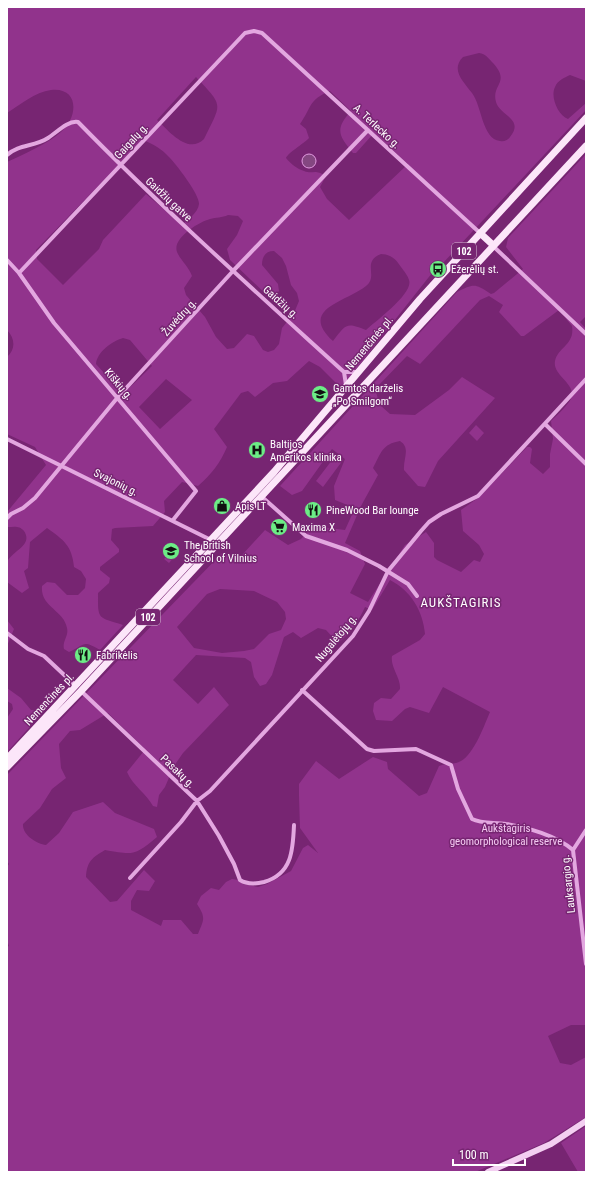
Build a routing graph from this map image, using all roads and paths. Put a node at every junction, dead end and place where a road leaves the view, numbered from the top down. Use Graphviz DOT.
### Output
graph roads {
  1 [pos="262,33"];
  2 [pos="586,118"];
  3 [pos="368,130"];
  4 [pos="586,146"];
  5 [pos="7,155"];
  6 [pos="121,165"];
  7 [pos="480,233"];
  8 [pos="493,245"];
  9 [pos="206,246"];
  10 [pos="7,260"];
  11 [pos="234,271"];
  12 [pos="19,273"];
  13 [pos="586,334"];
  14 [pos="344,372"];
  15 [pos="359,372"];
  16 [pos="586,379"];
  17 [pos="346,387"];
  18 [pos="118,397"];
  19 [pos="545,424"];
  20 [pos="7,439"];
  21 [pos="586,464"];
  22 [pos="62,466"];
  23 [pos="260,496"];
  24 [pos="7,518"];
  25 [pos="173,520"];
  26 [pos="214,542"];
  27 [pos="388,571"];
  28 [pos="417,596"];
  29 [pos="7,633"];
  30 [pos="78,688"];
  31 [pos="302,690"];
  32 [pos="7,758"];
  33 [pos="7,767"];
  34 [pos="196,801"];
  35 [pos="294,825"];
  36 [pos="586,830"];
  37 [pos="573,850"];
  38 [pos="130,878"];
  39 [pos="586,964"];
  40 [pos="586,1120"];
  41 [pos="488,1172"];
  1 -- 3 [label="street, A. Terlecko g."];
  1 -- 6 [label="street, Gaigalų g."];
  2 -- 7 [label="main road, Nemenčinės pl. / 102"];
  3 -- 7 [label="street, A. Terlecko g."];
  3 -- 11 [label="street, Žuvėdrų g."];
  4 -- 8 [label="main road, Nemenčinės pl. / 102"];
  5 -- 6 [label="street, Gaidžių gatve"];
  6 -- 9 [label="street, Gaidžių gatve"];
  6 -- 12 [label="street, Gaigalų g."];
  7 -- 8 [label="main road"];
  7 -- 15 [label="main road, Nemenčinės pl. / 102"];
  8 -- 13 [label="street"];
  8 -- 23 [label="main road, Nemenčinės pl. / 102"];
  9 -- 11 [label="street, Gaidžių g."];
  10 -- 12 [label="street, Kiškių g."];
  11 -- 14 [label="street, Gaidžių g."];
  11 -- 18 [label="street, Žuvėdrų g."];
  12 -- 18 [label="street, Kiškių g."];
  14 -- 15 [label="street"];
  14 -- 17 [label="street"];
  15 -- 17 [label="main road, Nemenčinės pl. / 102"];
  16 -- 19 [label="street, Nugalėtojų g."];
  17 -- 26 [label="main road, Nemenčinės pl. / 102"];
  18 -- 22 [label="street, Žuvėdrų g."];
  18 -- 25 [label="street, Kiškių g."];
  19 -- 21 [label="street"];
  19 -- 27 [label="street, Nugalėtojų g."];
  20 -- 22 [label="street, Svajonių g."];
  22 -- 24 [label="street, Žuvėdrų g."];
  22 -- 25 [label="street, Svajonių g."];
  23 -- 26 [label="main road, Nemenčinės pl. / 102"];
  23 -- 27 [label="street"];
  25 -- 26 [label="street, Svajonių g."];
  26 -- 30 [label="main road, Nemenčinės pl. / 102"];
  27 -- 28 [label="street"];
  27 -- 31 [label="street, Nugalėtojų g."];
  29 -- 30 [label="street, Pasakų g."];
  30 -- 32 [label="main road, Nemenčinės pl. / 102"];
  30 -- 33 [label="main road, Nemenčinės pl. / 102"];
  30 -- 34 [label="street, Pasakų g."];
  31 -- 34 [label="street, Nugalėtojų g."];
  31 -- 37 [label="street"];
  34 -- 35 [label="street, Pasakų g."];
  34 -- 38 [label="street, Nugalėtojų g."];
  36 -- 37 [label="street, Lauksargio g."];
  37 -- 39 [label="street, Lauksargio g."];
  40 -- 41 [label="main road"];
}
